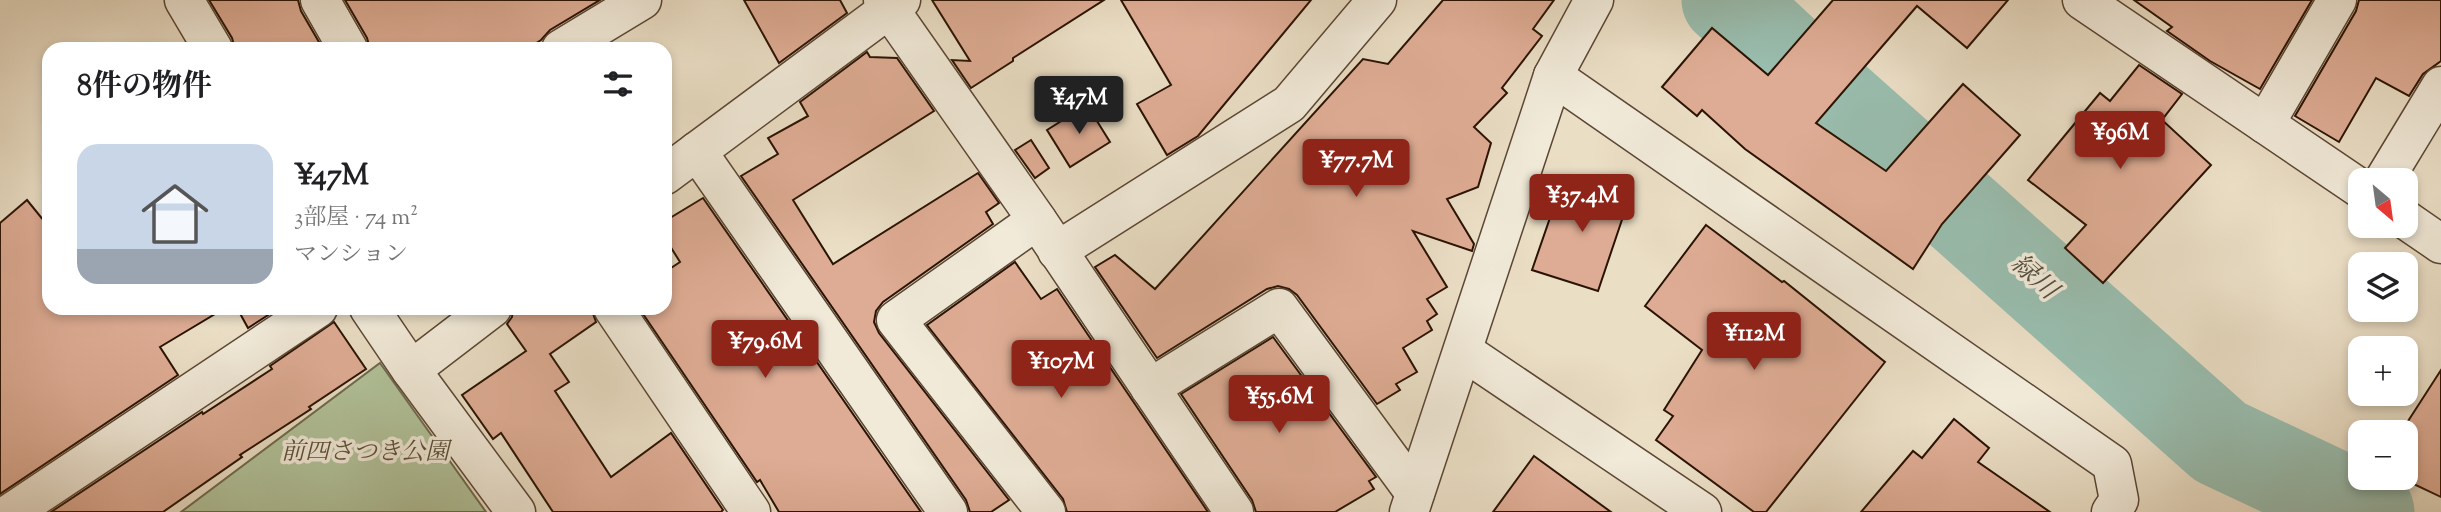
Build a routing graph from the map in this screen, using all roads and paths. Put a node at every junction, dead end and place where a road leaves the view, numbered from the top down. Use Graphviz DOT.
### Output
graph roads {
  1 [pos="184,0"];
  2 [pos="320,0"];
  3 [pos="642,0"];
  4 [pos="1377,0"];
  5 [pos="1594,0"];
  6 [pos="2082,0"];
  7 [pos="2337,0"];
  8 [pos="891,2"];
  9 [pos="209,42"];
  10 [pos="344,42"];
  11 [pos="573,42"];
  12 [pos="1553,76"];
  13 [pos="2441,86"];
  14 [pos="2265,124"];
  15 [pos="697,151"];
  16 [pos="2391,168"];
  17 [pos="672,171"];
  18 [pos="2348,180"];
  19 [pos="2418,228"];
  20 [pos="1047,236"];
  21 [pos="2441,244"];
  22 [pos="308,315"];
  23 [pos="374,315"];
  24 [pos="483,315"];
  25 [pos="617,315"];
  26 [pos="1462,351"];
  27 [pos="411,370"];
  28 [pos="1150,388"];
  29 [pos="1412,503"];
  30 [pos="12,512"];
  31 [pos="516,512"];
  32 [pos="751,512"];
  33 [pos="948,512"];
  34 [pos="1046,512"];
  35 [pos="1234,512"];
  36 [pos="1702,512"];
  37 [pos="2111,512"];
  1 -- 9 [label="street"];
  2 -- 10 [label="street"];
  3 -- 11 [label="street"];
  4 -- 20 [label="street"];
  5 -- 12 [label="street"];
  6 -- 14 [label="street"];
  7 -- 14 [label="street"];
  8 -- 15 [label="street"];
  8 -- 20 [label="street"];
  12 -- 26 [label="street"];
  12 -- 37 [label="street"];
  13 -- 16 [label="street"];
  14 -- 18 [label="street"];
  15 -- 17 [label="street"];
  15 -- 33 [label="street"];
  19 -- 21 [label="street"];
  20 -- 28 [label="street"];
  20 -- 34 [label="street"];
  22 -- 30 [label="street"];
  23 -- 27 [label="street"];
  24 -- 27 [label="street"];
  25 -- 32 [label="street"];
  26 -- 29 [label="street"];
  26 -- 36 [label="street"];
  27 -- 31 [label="street"];
  28 -- 29 [label="street"];
  28 -- 35 [label="street"];
}
